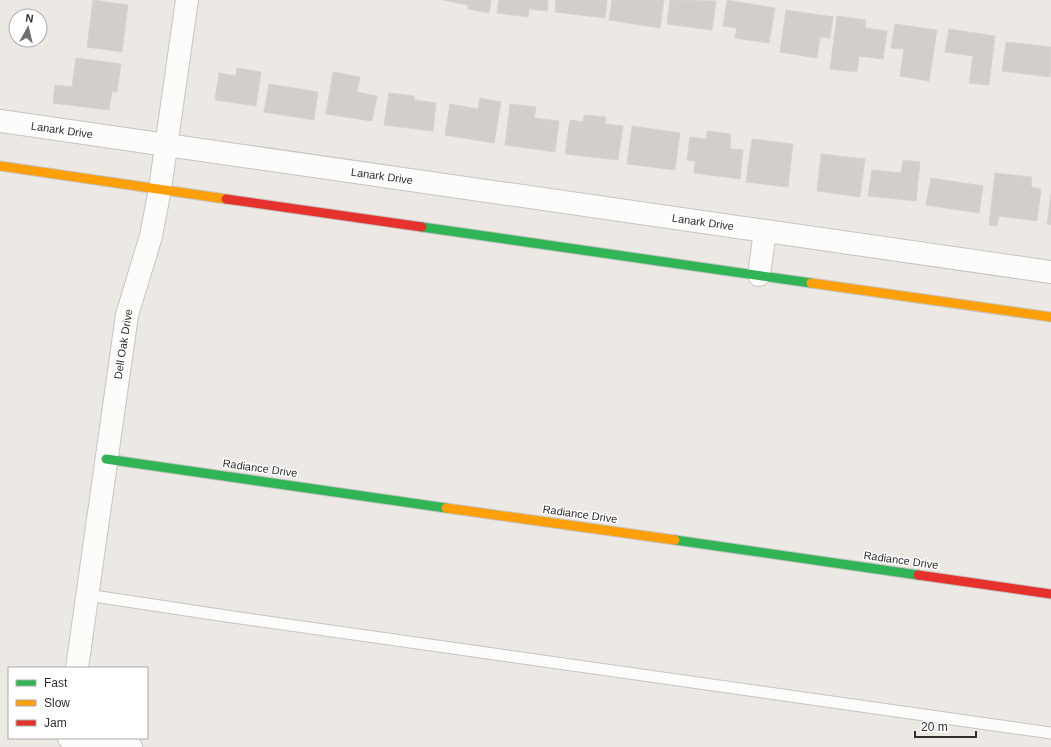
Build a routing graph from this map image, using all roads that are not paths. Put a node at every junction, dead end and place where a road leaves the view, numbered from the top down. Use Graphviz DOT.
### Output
graph roads {
  1 [pos="187,0"];
  2 [pos="0,121"];
  3 [pos="166,144"];
  4 [pos="0,166"];
  5 [pos="160,189"];
  6 [pos="765,231"];
  7 [pos="1051,272"];
  8 [pos="759,275"];
  9 [pos="1051,317"];
  10 [pos="106,458"];
  11 [pos="1051,594"];
  12 [pos="87,595"];
  13 [pos="77,667"];
  14 [pos="1051,733"];
  15 [pos="75,739"];
  16 [pos="131,747"];
  1 -- 3 [label="street, Dell Oak Drive"];
  2 -- 3 [label="street, Lanark Drive"];
  3 -- 5 [label="street, Dell Oak Drive"];
  3 -- 6 [label="street, Lanark Drive"];
  4 -- 5 [label="street"];
  5 -- 8 [label="street"];
  5 -- 10 [label="street, Dell Oak Drive"];
  6 -- 7 [label="street, Lanark Drive"];
  6 -- 8 [label="street"];
  8 -- 9 [label="street"];
  10 -- 11 [label="street, Radiance Drive"];
  10 -- 12 [label="street, Dell Oak Drive"];
  12 -- 13 [label="street, Dell Oak Drive"];
  12 -- 14 [label="lane"];
  15 -- 16 [label="street"];
}
